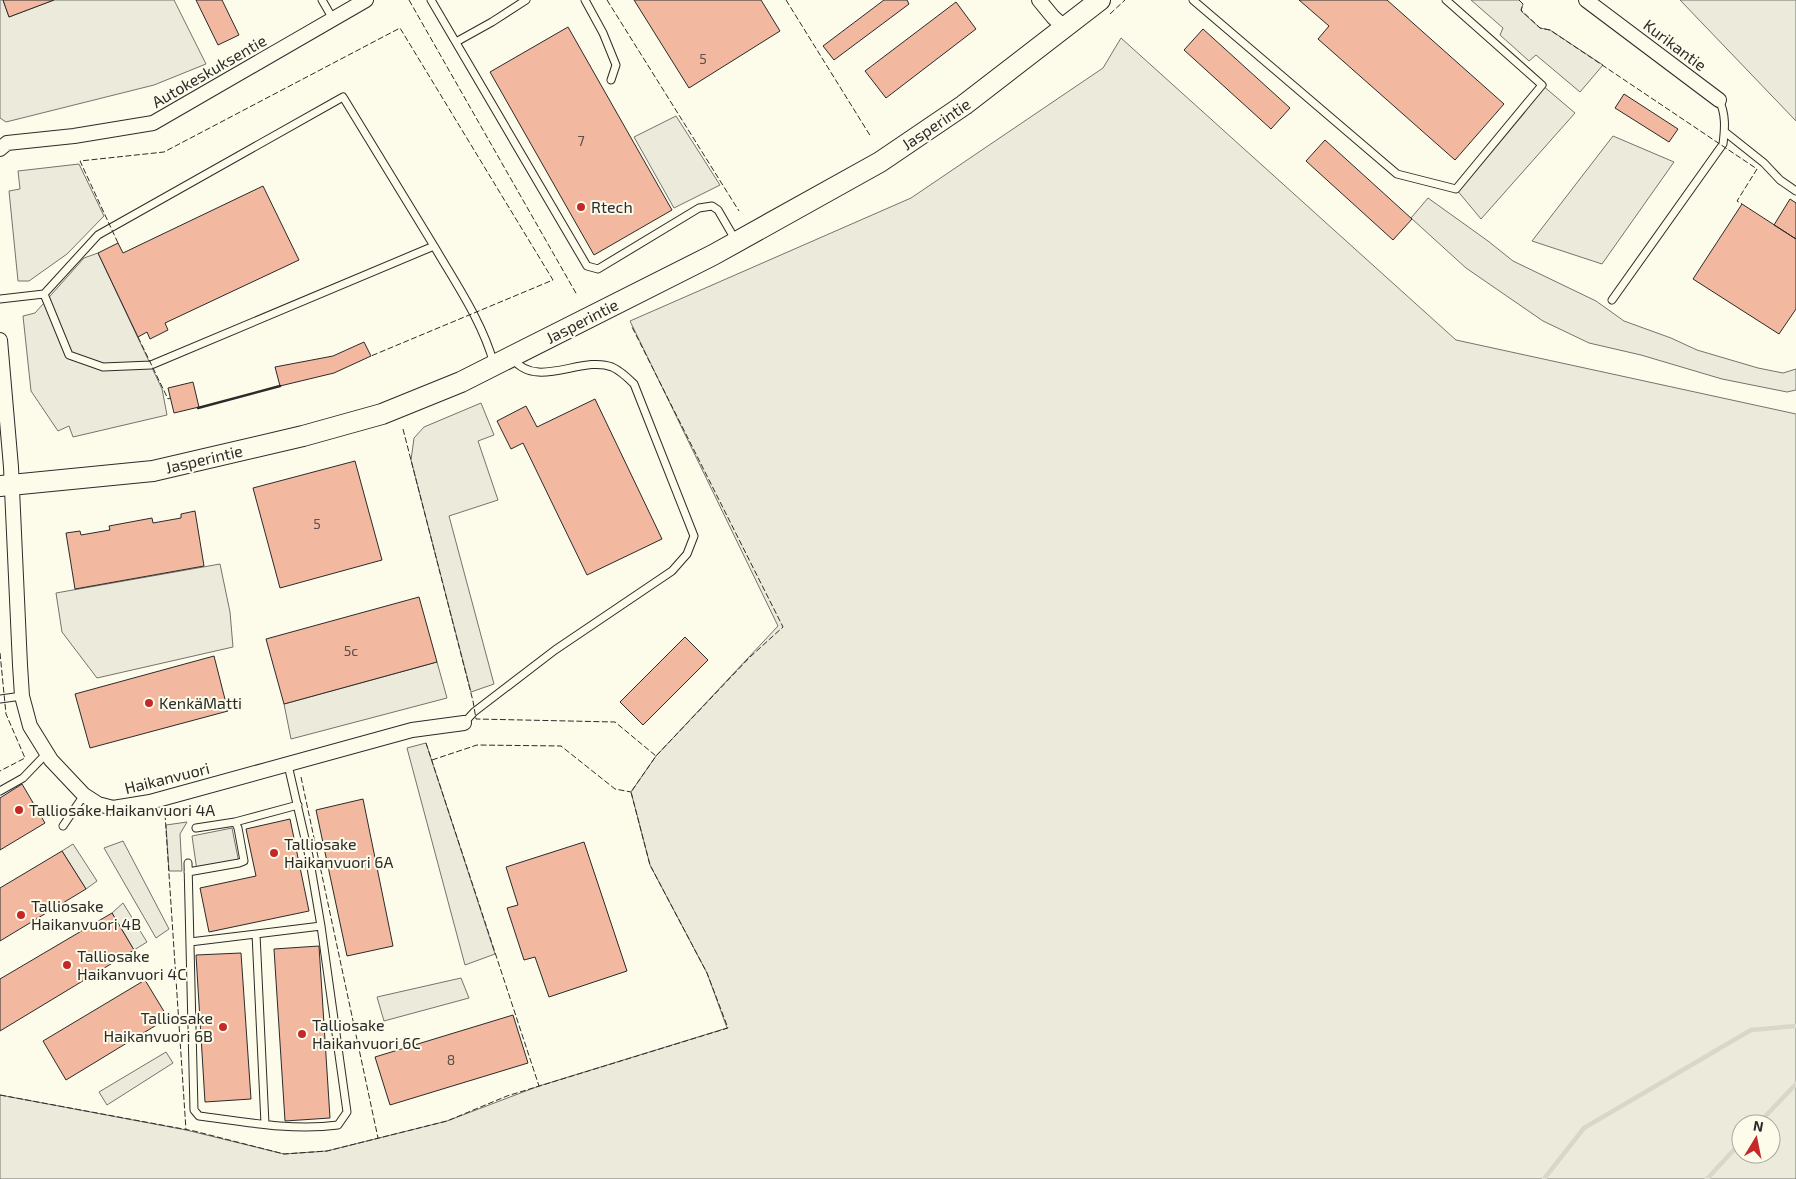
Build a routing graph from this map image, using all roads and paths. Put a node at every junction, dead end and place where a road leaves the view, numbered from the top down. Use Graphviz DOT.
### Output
graph roads {
  1 [pos="322,0"];
  2 [pos="366,0"];
  3 [pos="431,0"];
  4 [pos="526,0"];
  5 [pos="585,0"];
  6 [pos="1039,0"];
  7 [pos="1100,0"];
  8 [pos="1193,0"];
  9 [pos="1446,0"];
  10 [pos="1586,0"];
  11 [pos="333,19"];
  12 [pos="1065,28"];
  13 [pos="456,42"];
  14 [pos="611,80"];
  15 [pos="1719,100"];
  16 [pos="1724,132"];
  17 [pos="0,149"];
  18 [pos="1796,191"];
  19 [pos="736,242"];
  20 [pos="434,246"];
  21 [pos="44,294"];
  22 [pos="0,299"];
  23 [pos="1612,300"];
  24 [pos="0,340"];
  25 [pos="502,361"];
  26 [pos="1,370"];
  27 [pos="6,485"];
  28 [pos="22,696"];
  29 [pos="0,699"];
  30 [pos="464,723"];
  31 [pos="47,753"];
  32 [pos="288,765"];
  33 [pos="0,791"];
  34 [pos="84,795"];
  35 [pos="298,806"];
  36 [pos="235,822"];
  37 [pos="63,826"];
  38 [pos="196,828"];
  39 [pos="188,864"];
  40 [pos="188,872"];
  41 [pos="321,926"];
  42 [pos="256,934"];
  43 [pos="190,942"];
  44 [pos="265,1124"];
  1 -- 11 [label="lane"];
  2 -- 11 [label="street, Autokeskuksentie"];
  3 -- 13 [label="lane"];
  4 -- 13 [label="lane"];
  5 -- 14 [label="lane"];
  6 -- 12 [label="street"];
  7 -- 12 [label="main road, Jasperintie"];
  8 -- 9 [label="lane"];
  10 -- 15 [label="street, Kurikantie"];
  11 -- 17 [label="street, Autokeskuksentie"];
  12 -- 19 [label="main road, Jasperintie"];
  13 -- 19 [label="lane"];
  15 -- 16 [label="lane"];
  16 -- 18 [label="lane"];
  16 -- 23 [label="lane"];
  19 -- 25 [label="main road, Jasperintie"];
  20 -- 21 [label="lane"];
  20 -- 21 [label="lane"];
  20 -- 25 [label="lane"];
  21 -- 22 [label="lane"];
  24 -- 26 [label="street"];
  25 -- 27 [label="main road, Jasperintie"];
  25 -- 30 [label="lane"];
  26 -- 27 [label="street"];
  27 -- 28 [label="street, Haikanvuori"];
  28 -- 29 [label="lane"];
  28 -- 31 [label="street, Haikanvuori"];
  30 -- 32 [label="street, Haikanvuori"];
  31 -- 33 [label="lane"];
  31 -- 34 [label="street, Haikanvuori"];
  32 -- 34 [label="street, Haikanvuori"];
  32 -- 35 [label="lane"];
  34 -- 37 [label="lane"];
  35 -- 36 [label="lane"];
  35 -- 41 [label="lane"];
  36 -- 38 [label="lane"];
  36 -- 40 [label="lane"];
  39 -- 40 [label="lane"];
  40 -- 43 [label="lane"];
  41 -- 42 [label="lane"];
  41 -- 44 [label="lane"];
  42 -- 43 [label="lane"];
  42 -- 44 [label="lane"];
  43 -- 44 [label="lane"];
}
